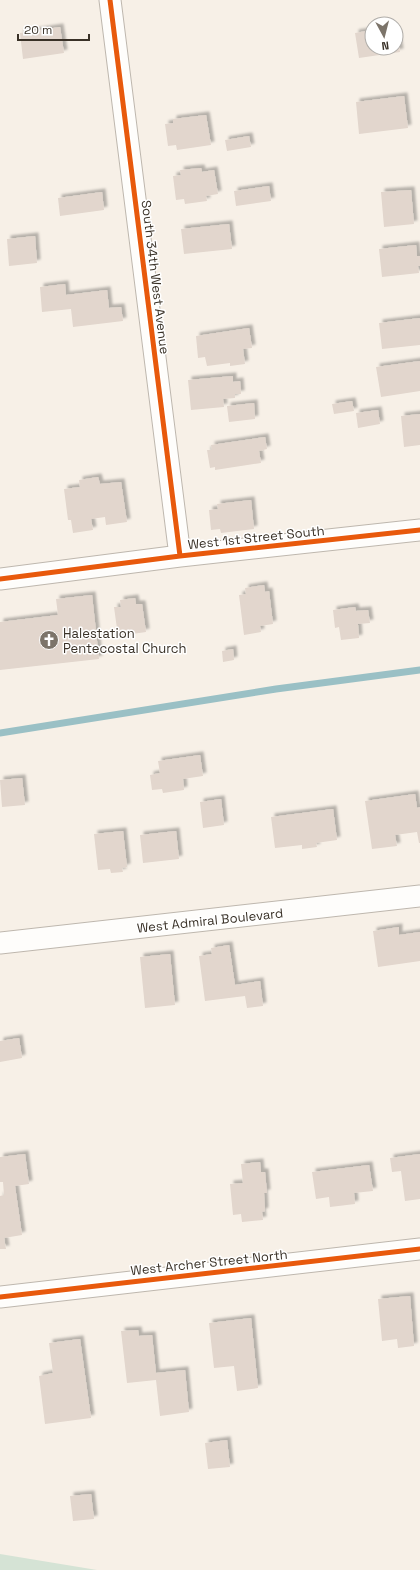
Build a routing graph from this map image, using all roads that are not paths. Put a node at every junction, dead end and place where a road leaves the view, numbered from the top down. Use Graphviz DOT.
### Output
graph roads {
  1 [pos="110,0"];
  2 [pos="420,530"];
  3 [pos="180,556"];
  4 [pos="0,579"];
  5 [pos="420,896"];
  6 [pos="0,943"];
  7 [pos="420,1249"];
  8 [pos="0,1297"];
  1 -- 3 [label="street, South 34th West Avenue"];
  2 -- 3 [label="street, West 1st Street South"];
  3 -- 4 [label="street, West 1st Street South"];
  5 -- 6 [label="street, West Admiral Boulevard"];
  7 -- 8 [label="street, West Archer Street North"];
}
